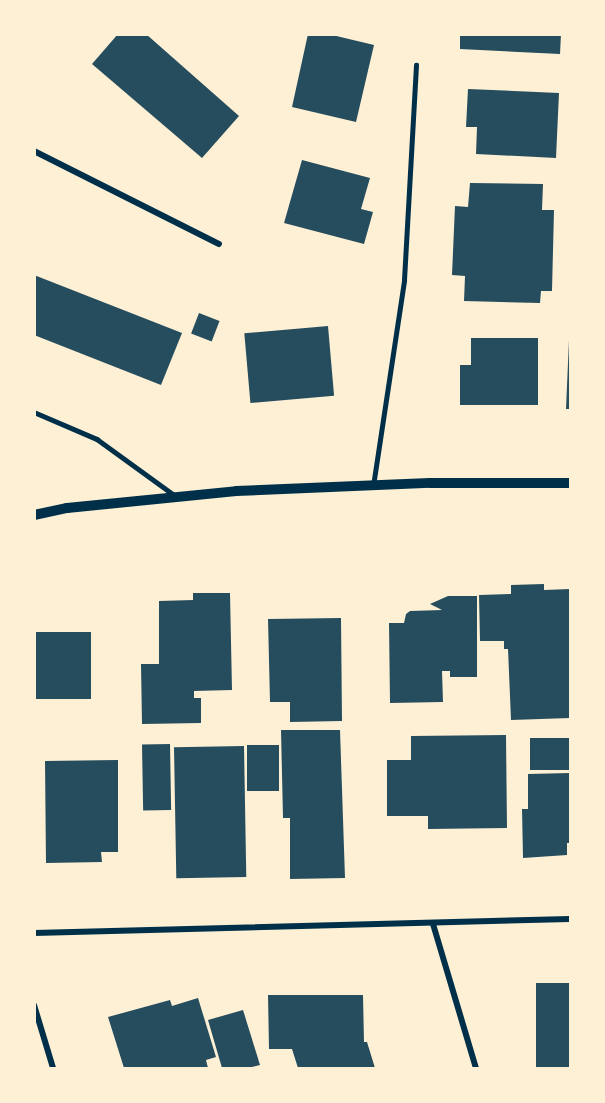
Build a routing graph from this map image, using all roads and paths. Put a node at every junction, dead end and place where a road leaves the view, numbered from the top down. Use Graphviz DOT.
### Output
graph roads {
  1 [pos="416,65"];
  2 [pos="34,151"];
  3 [pos="219,243"];
  4 [pos="34,412"];
  5 [pos="570,483"];
  6 [pos="373,486"];
  7 [pos="176,497"];
  8 [pos="34,514"];
  9 [pos="570,919"];
  10 [pos="433,924"];
  11 [pos="34,933"];
  12 [pos="34,1005"];
  13 [pos="53,1068"];
  14 [pos="476,1068"];
  1 -- 6 [label="lane"];
  2 -- 3 [label="street"];
  4 -- 7 [label="lane"];
  5 -- 6 [label="street"];
  6 -- 7 [label="street"];
  7 -- 8 [label="street"];
  9 -- 10 [label="street"];
  10 -- 11 [label="street"];
  10 -- 14 [label="street"];
  12 -- 13 [label="street"];
}
